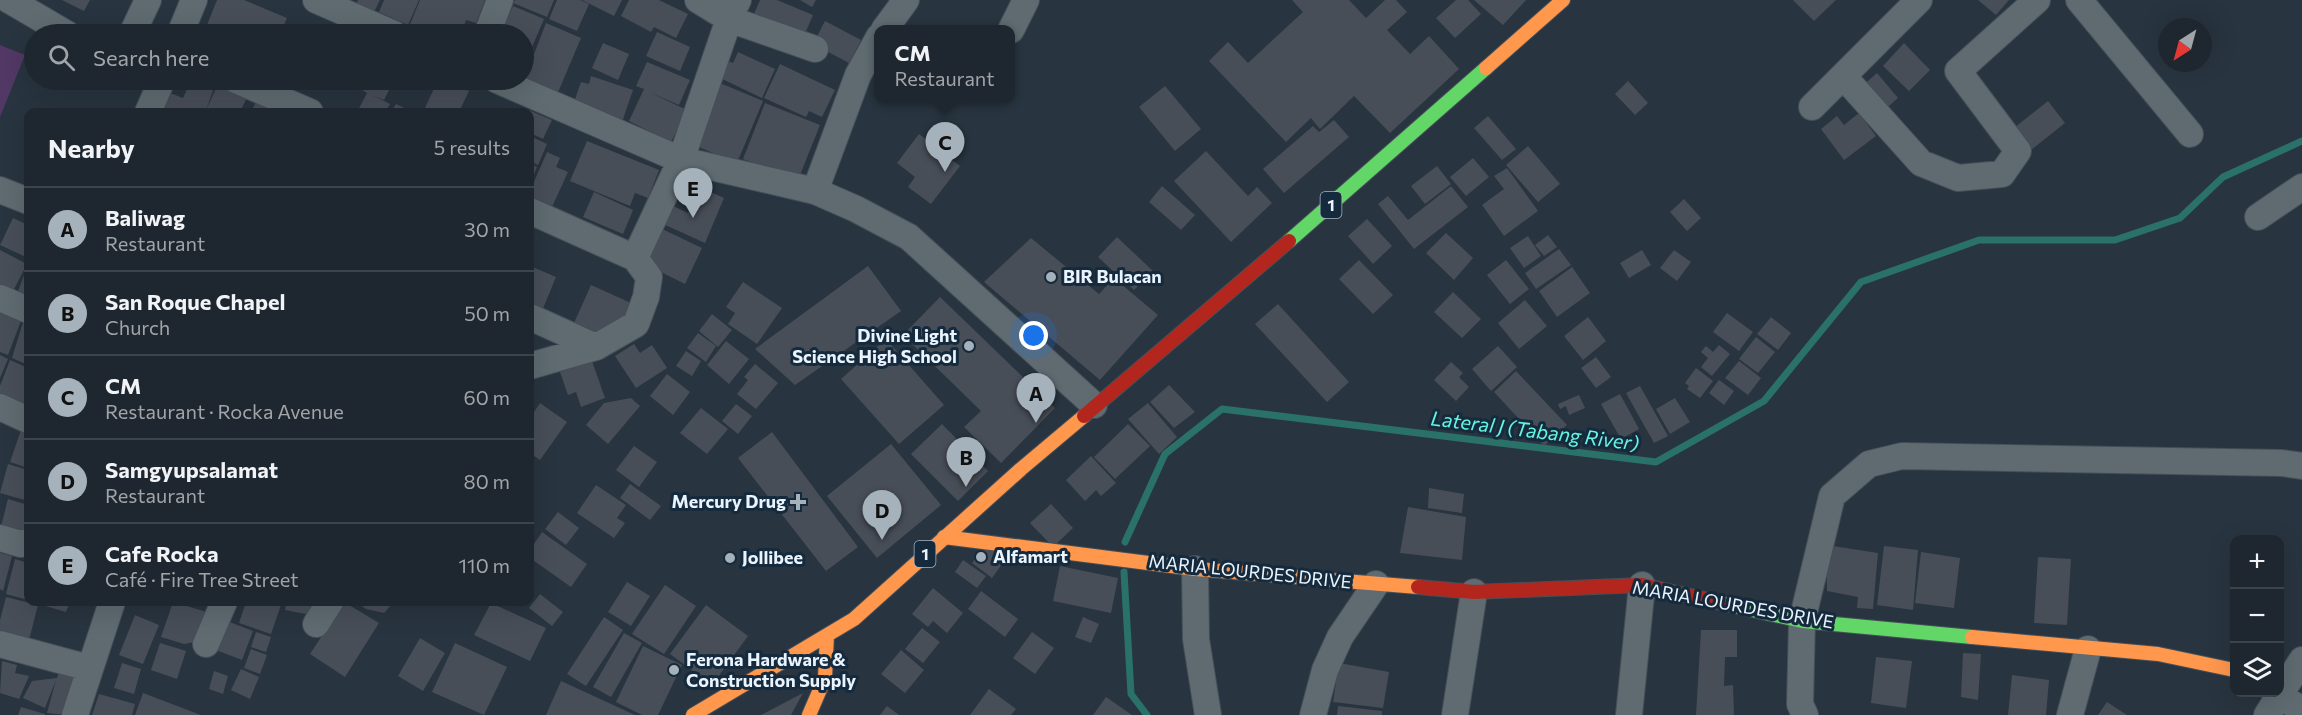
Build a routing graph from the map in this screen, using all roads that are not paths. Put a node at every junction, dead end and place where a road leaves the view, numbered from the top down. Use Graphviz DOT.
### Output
graph roads {
  1 [pos="9,0"];
  2 [pos="148,0"];
  3 [pos="194,0"];
  4 [pos="316,0"];
  5 [pos="500,0"];
  6 [pos="698,0"];
  7 [pos="906,0"];
  8 [pos="1026,0"];
  9 [pos="1563,0"];
  10 [pos="1919,0"];
  11 [pos="2037,0"];
  12 [pos="2079,0"];
  13 [pos="734,9"];
  14 [pos="50,24"];
  15 [pos="137,24"];
  16 [pos="184,24"];
  17 [pos="371,24"];
  18 [pos="491,24"];
  19 [pos="888,25"];
  20 [pos="1014,25"];
  21 [pos="874,46"];
  22 [pos="815,50"];
  23 [pos="1844,77"];
  24 [pos="158,90"];
  25 [pos="259,90"];
  26 [pos="520,90"];
  27 [pos="1812,107"];
  28 [pos="150,108"];
  29 [pos="301,108"];
  30 [pos="2190,134"];
  31 [pos="681,160"];
  32 [pos="2302,187"];
  33 [pos="0,190"];
  34 [pos="815,191"];
  35 [pos="24,199"];
  36 [pos="534,213"];
  37 [pos="2259,217"];
  38 [pos="635,258"];
  39 [pos="0,298"];
  40 [pos="24,308"];
  41 [pos="534,319"];
  42 [pos="596,347"];
  43 [pos="534,365"];
  44 [pos="1094,405"];
  45 [pos="0,407"];
  46 [pos="24,418"];
  47 [pos="2302,466"];
  48 [pos="944,537"];
  49 [pos="0,538"];
  50 [pos="24,543"];
  51 [pos="1195,568"];
  52 [pos="1376,584"];
  53 [pos="1642,585"];
  54 [pos="1474,592"];
  55 [pos="111,606"];
  56 [pos="222,606"];
  57 [pos="327,606"];
  58 [pos="1802,621"];
  59 [pos="316,624"];
  60 [pos="827,635"];
  61 [pos="0,644"];
  62 [pos="206,644"];
  63 [pos="2088,649"];
  64 [pos="2302,660"];
  65 [pos="89,668"];
  66 [pos="2230,669"];
  67 [pos="2273,701"];
  68 [pos="2302,710"];
  69 [pos="75,715"];
  70 [pos="693,715"];
  71 [pos="809,715"];
  72 [pos="1208,715"];
  73 [pos="1313,715"];
  74 [pos="1455,715"];
  75 [pos="1629,715"];
  76 [pos="1805,715"];
  77 [pos="2070,715"];
  1 -- 14 [label="street"];
  2 -- 15 [label="street"];
  3 -- 16 [label="street"];
  4 -- 17 [label="street"];
  5 -- 18 [label="street"];
  6 -- 13 [label="street"];
  7 -- 19 [label="street"];
  8 -- 20 [label="street"];
  9 -- 44 [label="main road, 1"];
  10 -- 23 [label="street"];
  11 -- 23 [label="street"];
  12 -- 30 [label="street"];
  13 -- 22 [label="street"];
  13 -- 31 [label="street"];
  21 -- 34 [label="street"];
  23 -- 27 [label="street"];
  24 -- 28 [label="street"];
  25 -- 29 [label="street"];
  26 -- 31 [label="street"];
  31 -- 34 [label="street"];
  31 -- 38 [label="street"];
  32 -- 37 [label="street"];
  33 -- 35 [label="street"];
  34 -- 44 [label="street"];
  36 -- 38 [label="street"];
  38 -- 42 [label="street"];
  39 -- 40 [label="street"];
  41 -- 42 [label="street"];
  42 -- 43 [label="street"];
  44 -- 48 [label="main road, 1"];
  45 -- 46 [label="street"];
  47 -- 58 [label="street"];
  48 -- 51 [label="main road, MARIA LOURDES DRIVE"];
  48 -- 60 [label="main road, 1"];
  49 -- 50 [label="street"];
  51 -- 52 [label="main road, MARIA LOURDES DRIVE"];
  51 -- 72 [label="street"];
  52 -- 54 [label="main road, MARIA LOURDES DRIVE"];
  52 -- 73 [label="street"];
  53 -- 54 [label="main road, MARIA LOURDES DRIVE"];
  53 -- 58 [label="main road, MARIA LOURDES DRIVE"];
  53 -- 75 [label="street"];
  54 -- 74 [label="street"];
  55 -- 65 [label="street"];
  56 -- 62 [label="street"];
  57 -- 59 [label="street"];
  58 -- 63 [label="main road, MARIA LOURDES DRIVE"];
  58 -- 76 [label="street"];
  60 -- 70 [label="main road, 1"];
  60 -- 71 [label="main road"];
  61 -- 65 [label="street"];
  63 -- 66 [label="main road, MARIA LOURDES DRIVE"];
  63 -- 77 [label="street"];
  64 -- 67 [label="street"];
  65 -- 69 [label="street"];
  67 -- 68 [label="street"];
}
